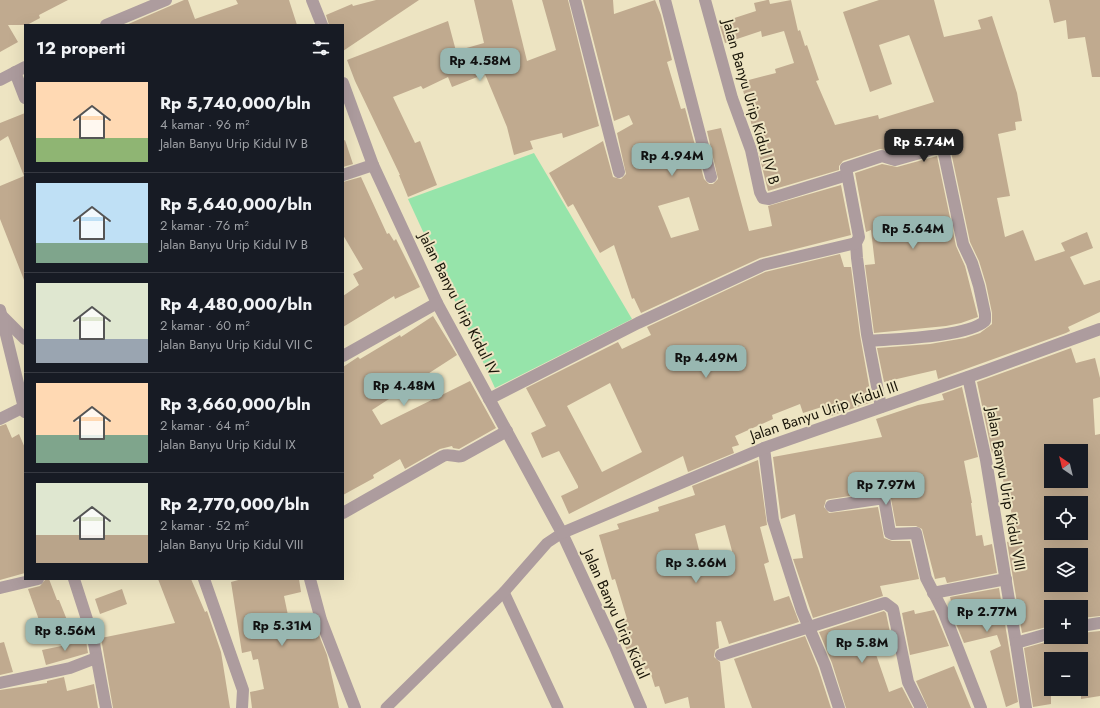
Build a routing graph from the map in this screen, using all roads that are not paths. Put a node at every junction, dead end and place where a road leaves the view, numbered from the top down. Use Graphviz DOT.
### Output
graph roads {
  1 [pos="166,0"];
  2 [pos="312,0"];
  3 [pos="575,0"];
  4 [pos="665,0"];
  5 [pos="705,0"];
  6 [pos="108,24"];
  7 [pos="322,24"];
  8 [pos="20,69"];
  9 [pos="0,80"];
  10 [pos="344,85"];
  11 [pos="24,92"];
  12 [pos="372,164"];
  13 [pos="618,172"];
  14 [pos="344,175"];
  15 [pos="847,175"];
  16 [pos="710,177"];
  17 [pos="856,242"];
  18 [pos="437,303"];
  19 [pos="1,313"];
  20 [pos="1100,329"];
  21 [pos="24,338"];
  22 [pos="869,341"];
  23 [pos="344,355"];
  24 [pos="968,377"];
  25 [pos="489,399"];
  26 [pos="881,407"];
  27 [pos="24,410"];
  28 [pos="0,418"];
  29 [pos="507,431"];
  30 [pos="764,448"];
  31 [pos="831,506"];
  32 [pos="344,512"];
  33 [pos="562,533"];
  34 [pos="1006,579"];
  35 [pos="34,580"];
  36 [pos="74,580"];
  37 [pos="204,580"];
  38 [pos="310,580"];
  39 [pos="0,588"];
  40 [pos="504,592"];
  41 [pos="933,593"];
  42 [pos="1100,623"];
  43 [pos="1088,625"];
  44 [pos="809,627"];
  45 [pos="1044,635"];
  46 [pos="1016,643"];
  47 [pos="721,655"];
  48 [pos="96,658"];
  49 [pos="0,683"];
  50 [pos="106,708"];
  51 [pos="242,708"];
  52 [pos="355,708"];
  53 [pos="386,708"];
  54 [pos="558,708"];
  55 [pos="641,708"];
  56 [pos="839,708"];
  57 [pos="921,708"];
  58 [pos="981,708"];
  59 [pos="1026,708"];
  1 -- 6 [label="street"];
  2 -- 7 [label="street"];
  3 -- 13 [label="street"];
  4 -- 16 [label="street"];
  5 -- 15 [label="street, Jalan Banyu Urip Kidul IV B"];
  8 -- 9 [label="street"];
  8 -- 11 [label="street"];
  10 -- 12 [label="street, Jalan Banyu Urip Kidul IV"];
  12 -- 14 [label="street"];
  12 -- 18 [label="street, Jalan Banyu Urip Kidul IV"];
  15 -- 17 [label="street"];
  15 -- 22 [label="street"];
  17 -- 22 [label="street"];
  17 -- 25 [label="street"];
  18 -- 23 [label="street"];
  18 -- 25 [label="street, Jalan Banyu Urip Kidul IV"];
  19 -- 21 [label="street"];
  19 -- 27 [label="street"];
  20 -- 24 [label="street, Jalan Banyu Urip Kidul III"];
  22 -- 26 [label="street"];
  24 -- 26 [label="street, Jalan Banyu Urip Kidul III"];
  24 -- 34 [label="street, Jalan Banyu Urip Kidul VIII"];
  25 -- 29 [label="street, Jalan Banyu Urip Kidul IV"];
  26 -- 30 [label="street, Jalan Banyu Urip Kidul III"];
  27 -- 28 [label="street"];
  29 -- 32 [label="street"];
  29 -- 33 [label="street, Jalan Banyu Urip Kidul IV"];
  30 -- 33 [label="street, Jalan Banyu Urip Kidul III"];
  30 -- 44 [label="street"];
  31 -- 41 [label="street"];
  33 -- 40 [label="lane"];
  33 -- 55 [label="street, Jalan Banyu Urip Kidul"];
  34 -- 41 [label="street"];
  34 -- 46 [label="street, Jalan Banyu Urip Kidul VIII"];
  35 -- 39 [label="street"];
  36 -- 48 [label="street"];
  37 -- 51 [label="street"];
  38 -- 52 [label="street"];
  40 -- 53 [label="lane"];
  40 -- 54 [label="lane"];
  41 -- 58 [label="street"];
  42 -- 43 [label="street"];
  44 -- 47 [label="street"];
  44 -- 56 [label="street"];
  44 -- 57 [label="street"];
  45 -- 46 [label="street"];
  46 -- 59 [label="street, Jalan Banyu Urip Kidul VIII"];
  48 -- 49 [label="street"];
  48 -- 50 [label="street"];
}
